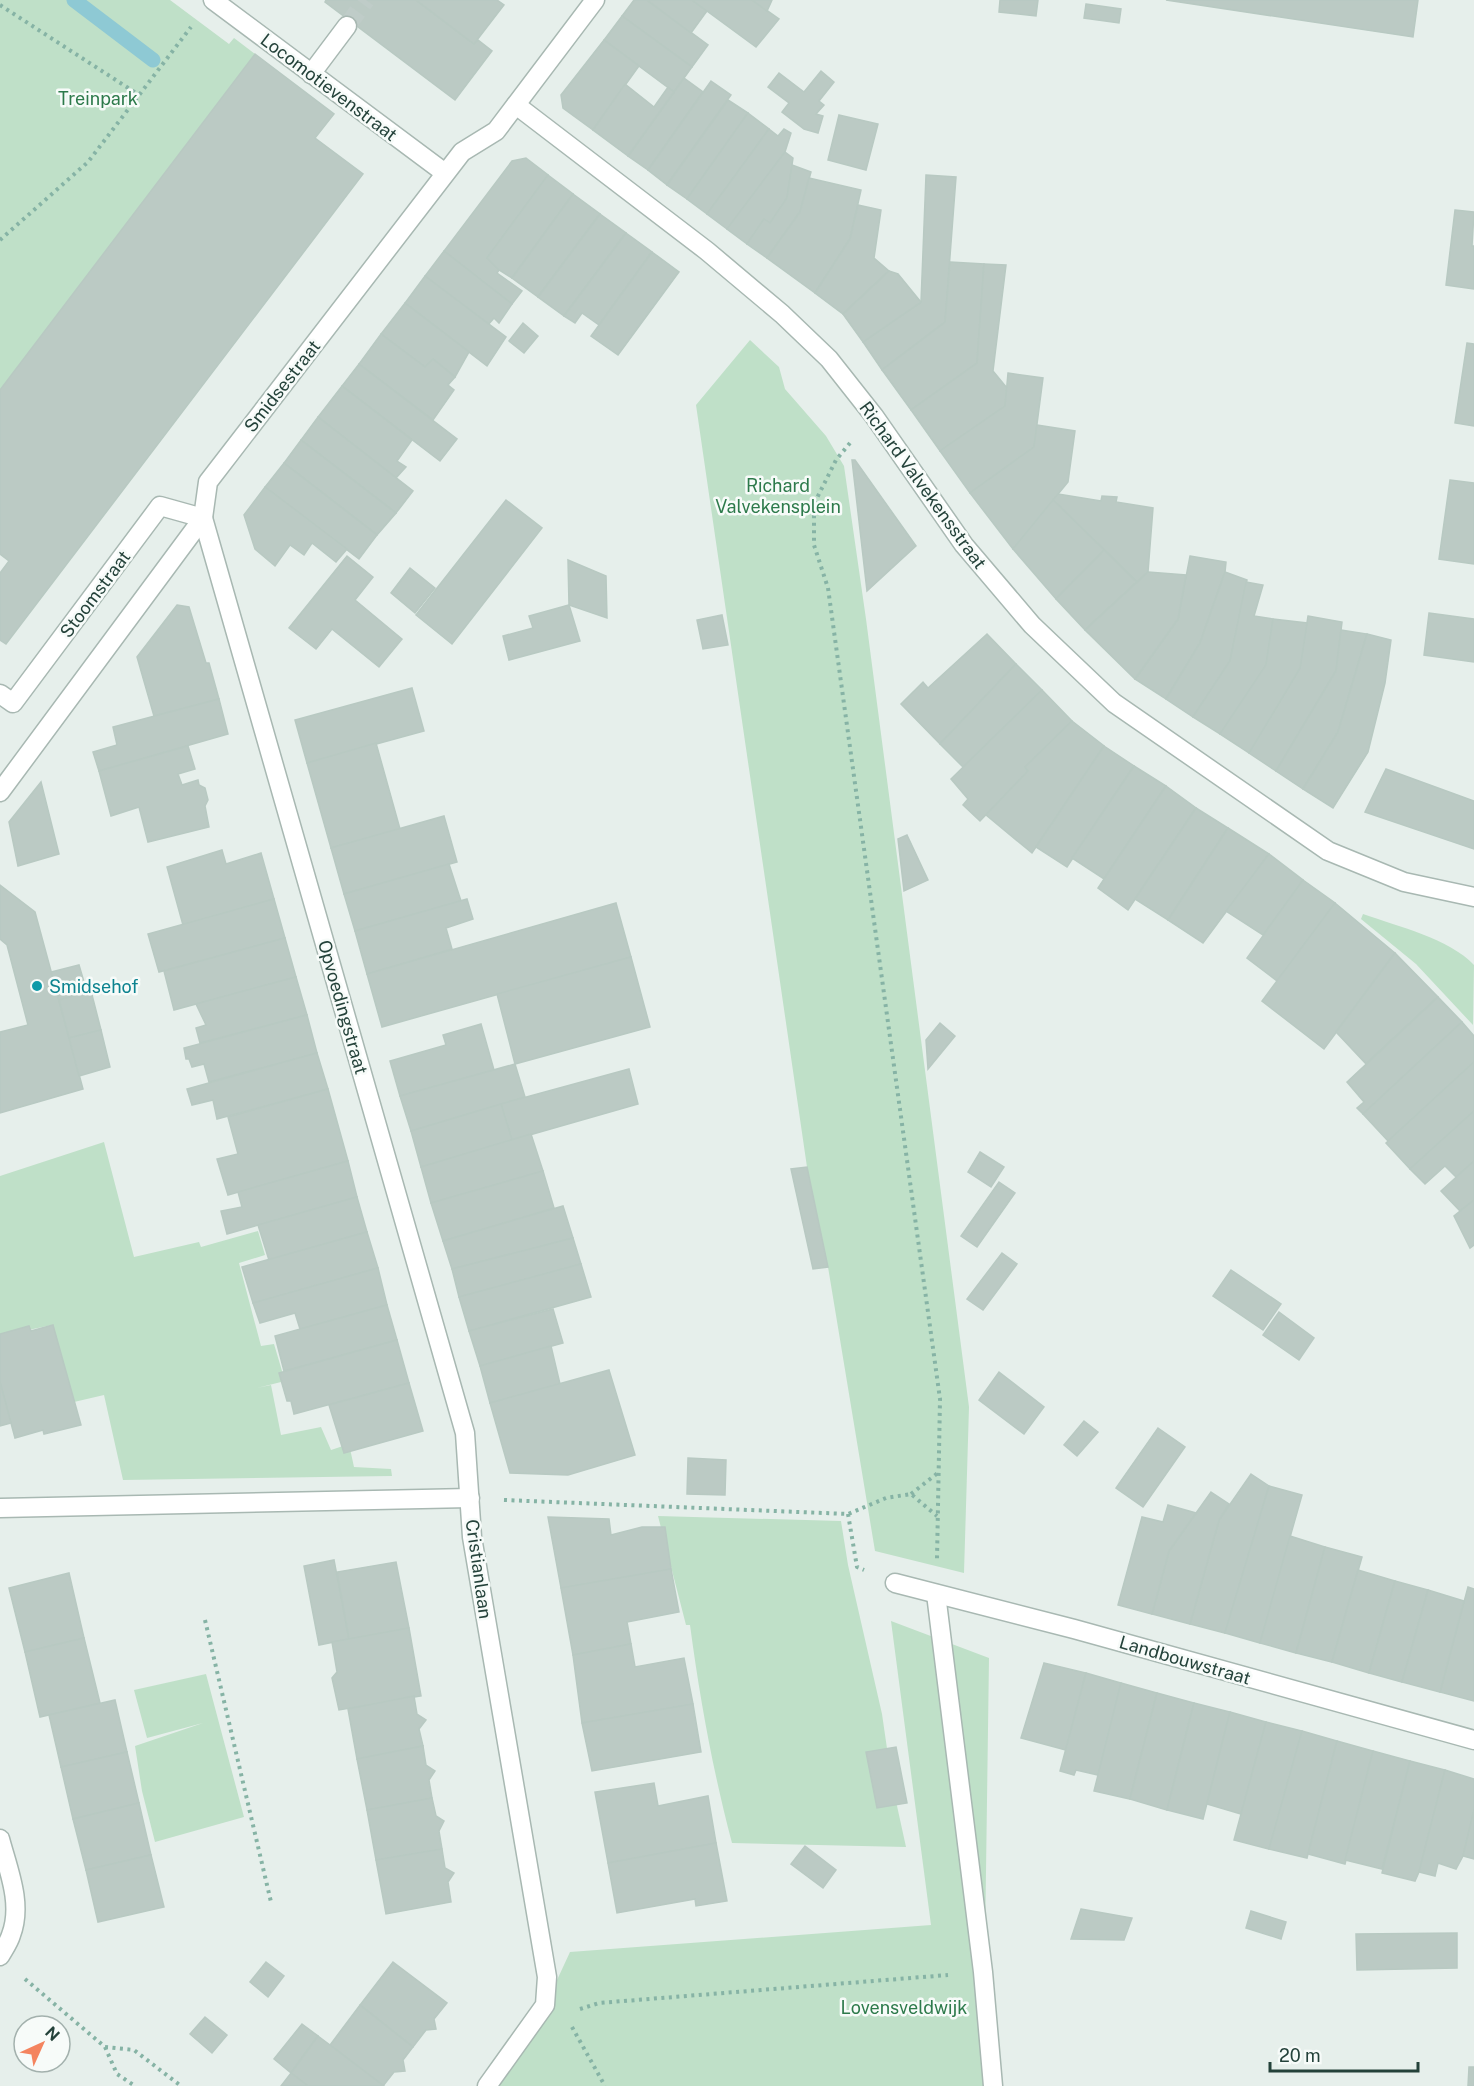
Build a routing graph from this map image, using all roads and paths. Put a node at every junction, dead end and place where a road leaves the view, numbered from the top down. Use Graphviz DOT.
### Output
graph roads {
  1 [pos="213,0"];
  2 [pos="595,0"];
  3 [pos="0,5"];
  4 [pos="197,19"];
  5 [pos="347,26"];
  6 [pos="311,74"];
  7 [pos="139,95"];
  8 [pos="516,105"];
  9 [pos="445,173"];
  10 [pos="0,240"];
  11 [pos="874,416"];
  12 [pos="203,518"];
  13 [pos="0,694"];
  14 [pos="0,792"];
  15 [pos="1474,897"];
  16 [pos="939,1472"];
  17 [pos="912,1494"];
  18 [pos="470,1498"];
  19 [pos="0,1508"];
  20 [pos="849,1514"];
  21 [pos="938,1516"];
  22 [pos="895,1583"];
  23 [pos="936,1594"];
  24 [pos="205,1620"];
  25 [pos="1474,1740"];
  26 [pos="0,1839"];
  27 [pos="271,1902"];
  28 [pos="0,1956"];
  29 [pos="17,1972"];
  30 [pos="983,1972"];
  31 [pos="545,2006"];
  32 [pos="564,2014"];
  33 [pos="105,2047"];
  34 [pos="135,2086"];
  35 [pos="181,2086"];
  36 [pos="487,2086"];
  37 [pos="605,2086"];
  38 [pos="993,2086"];
  1 -- 6 [label="street, Locomotievenstraat"];
  2 -- 8 [label="street, Smidsestraat"];
  3 -- 7 [label="path"];
  4 -- 7 [label="path"];
  5 -- 6 [label="street"];
  6 -- 9 [label="street, Locomotievenstraat"];
  7 -- 10 [label="path"];
  8 -- 9 [label="street, Smidsestraat"];
  8 -- 11 [label="street, Richard Valvekensstraat"];
  9 -- 12 [label="street, Smidsestraat"];
  11 -- 15 [label="street, Richard Valvekensstraat"];
  11 -- 16 [label="path"];
  12 -- 13 [label="street, Stoomstraat"];
  12 -- 14 [label="street"];
  12 -- 18 [label="street, Opvoedingstraat"];
  16 -- 17 [label="path"];
  16 -- 21 [label="path"];
  17 -- 20 [label="path"];
  17 -- 21 [label="path"];
  18 -- 19 [label="street, Cristianlaan"];
  18 -- 20 [label="path"];
  18 -- 31 [label="street, Cristianlaan"];
  20 -- 22 [label="path"];
  21 -- 23 [label="path"];
  22 -- 23 [label="street, Landbouwstraat"];
  23 -- 25 [label="street, Landbouwstraat"];
  23 -- 30 [label="street"];
  24 -- 27 [label="path"];
  26 -- 28 [label="street"];
  29 -- 33 [label="path"];
  30 -- 32 [label="path"];
  30 -- 38 [label="street"];
  31 -- 32 [label="path"];
  31 -- 36 [label="street"];
  32 -- 37 [label="path"];
  33 -- 34 [label="path"];
  33 -- 35 [label="path"];
}
